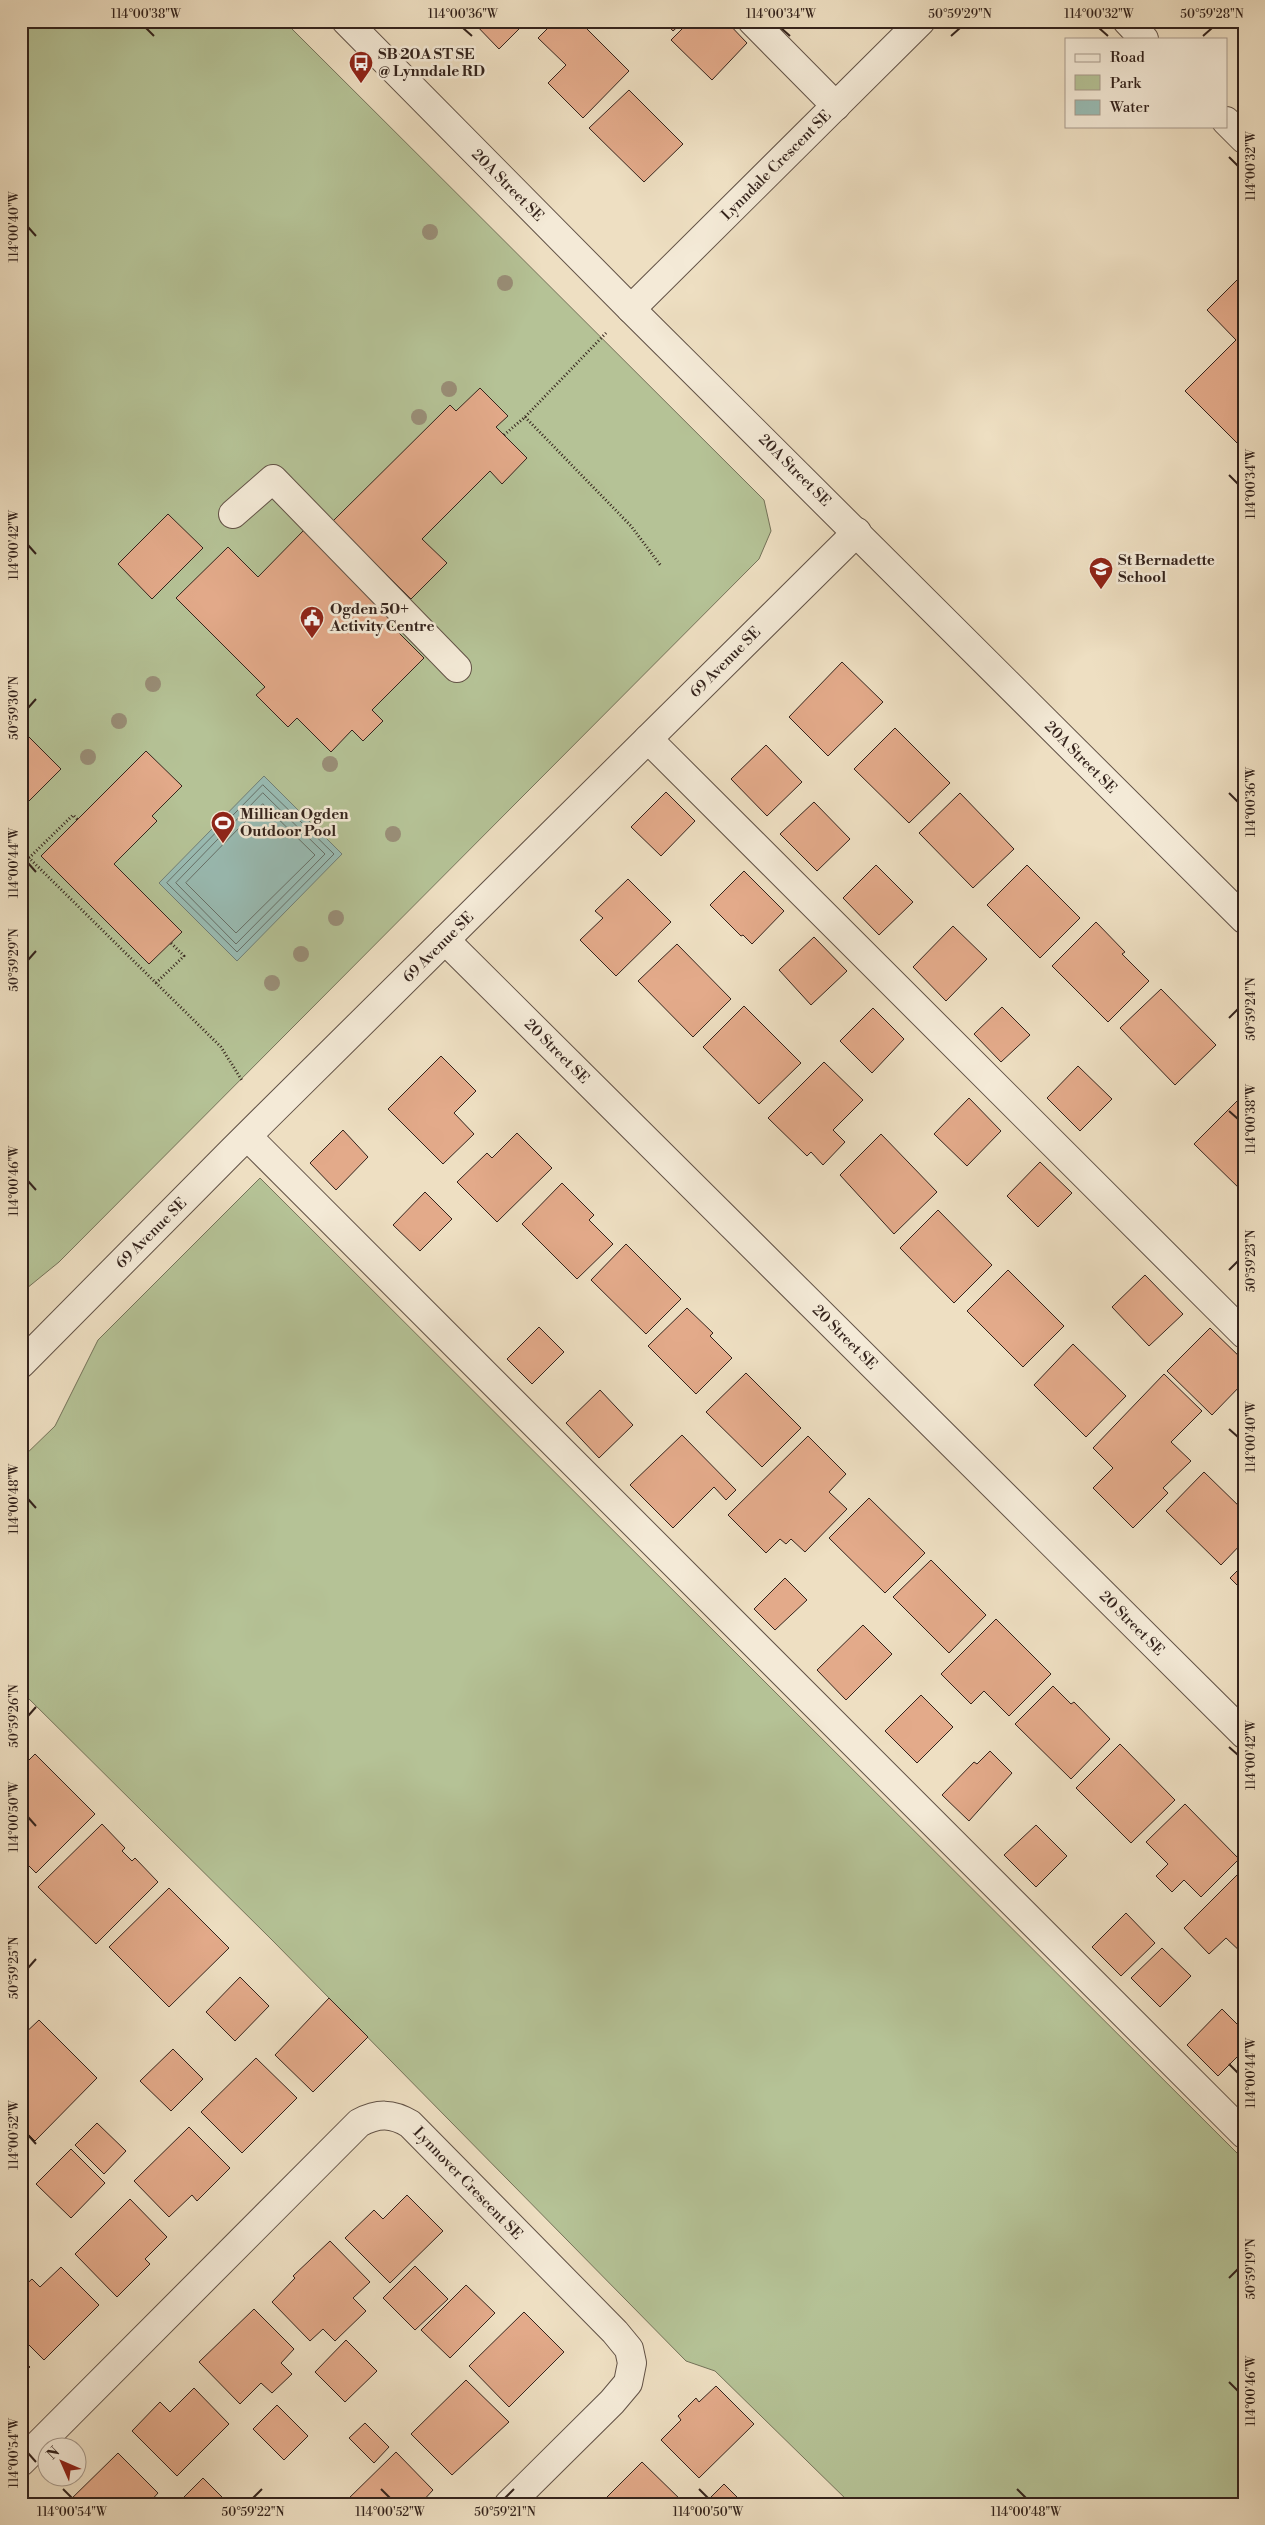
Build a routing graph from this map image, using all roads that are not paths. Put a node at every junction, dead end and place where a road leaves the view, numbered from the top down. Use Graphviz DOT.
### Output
graph roads {
  1 [pos="346,21"];
  2 [pos="752,21"];
  3 [pos="921,21"];
  4 [pos="1127,21"];
  5 [pos="1143,38"];
  6 [pos="836,106"];
  7 [pos="1228,123"];
  8 [pos="1244,139"];
  9 [pos="631,309"];
  10 [pos="232,514"];
  11 [pos="857,532"];
  12 [pos="457,668"];
  13 [pos="648,739"];
  14 [pos="1244,919"];
  15 [pos="446,940"];
  16 [pos="248,1137"];
  17 [pos="1244,1334"];
  18 [pos="21,1364"];
  19 [pos="1244,1734"];
  20 [pos="1244,2134"];
  21 [pos="21,2462"];
  22 [pos="510,2504"];
  1 -- 9 [label="street, 20A Street SE"];
  2 -- 6 [label="street"];
  3 -- 6 [label="street, Lynndale Crescent SE"];
  4 -- 5 [label="street"];
  6 -- 9 [label="street, Lynndale Crescent SE"];
  7 -- 8 [label="street"];
  9 -- 11 [label="street, 20A Street SE"];
  10 -- 12 [label="street"];
  11 -- 13 [label="street, 69 Avenue SE"];
  11 -- 14 [label="street, 20A Street SE"];
  13 -- 15 [label="street, 69 Avenue SE"];
  13 -- 17 [label="street"];
  15 -- 16 [label="street, 69 Avenue SE"];
  15 -- 19 [label="street, 20 Street SE"];
  16 -- 18 [label="street, 69 Avenue SE"];
  16 -- 20 [label="street"];
  21 -- 22 [label="street, Lynnover Crescent SE"];
}
